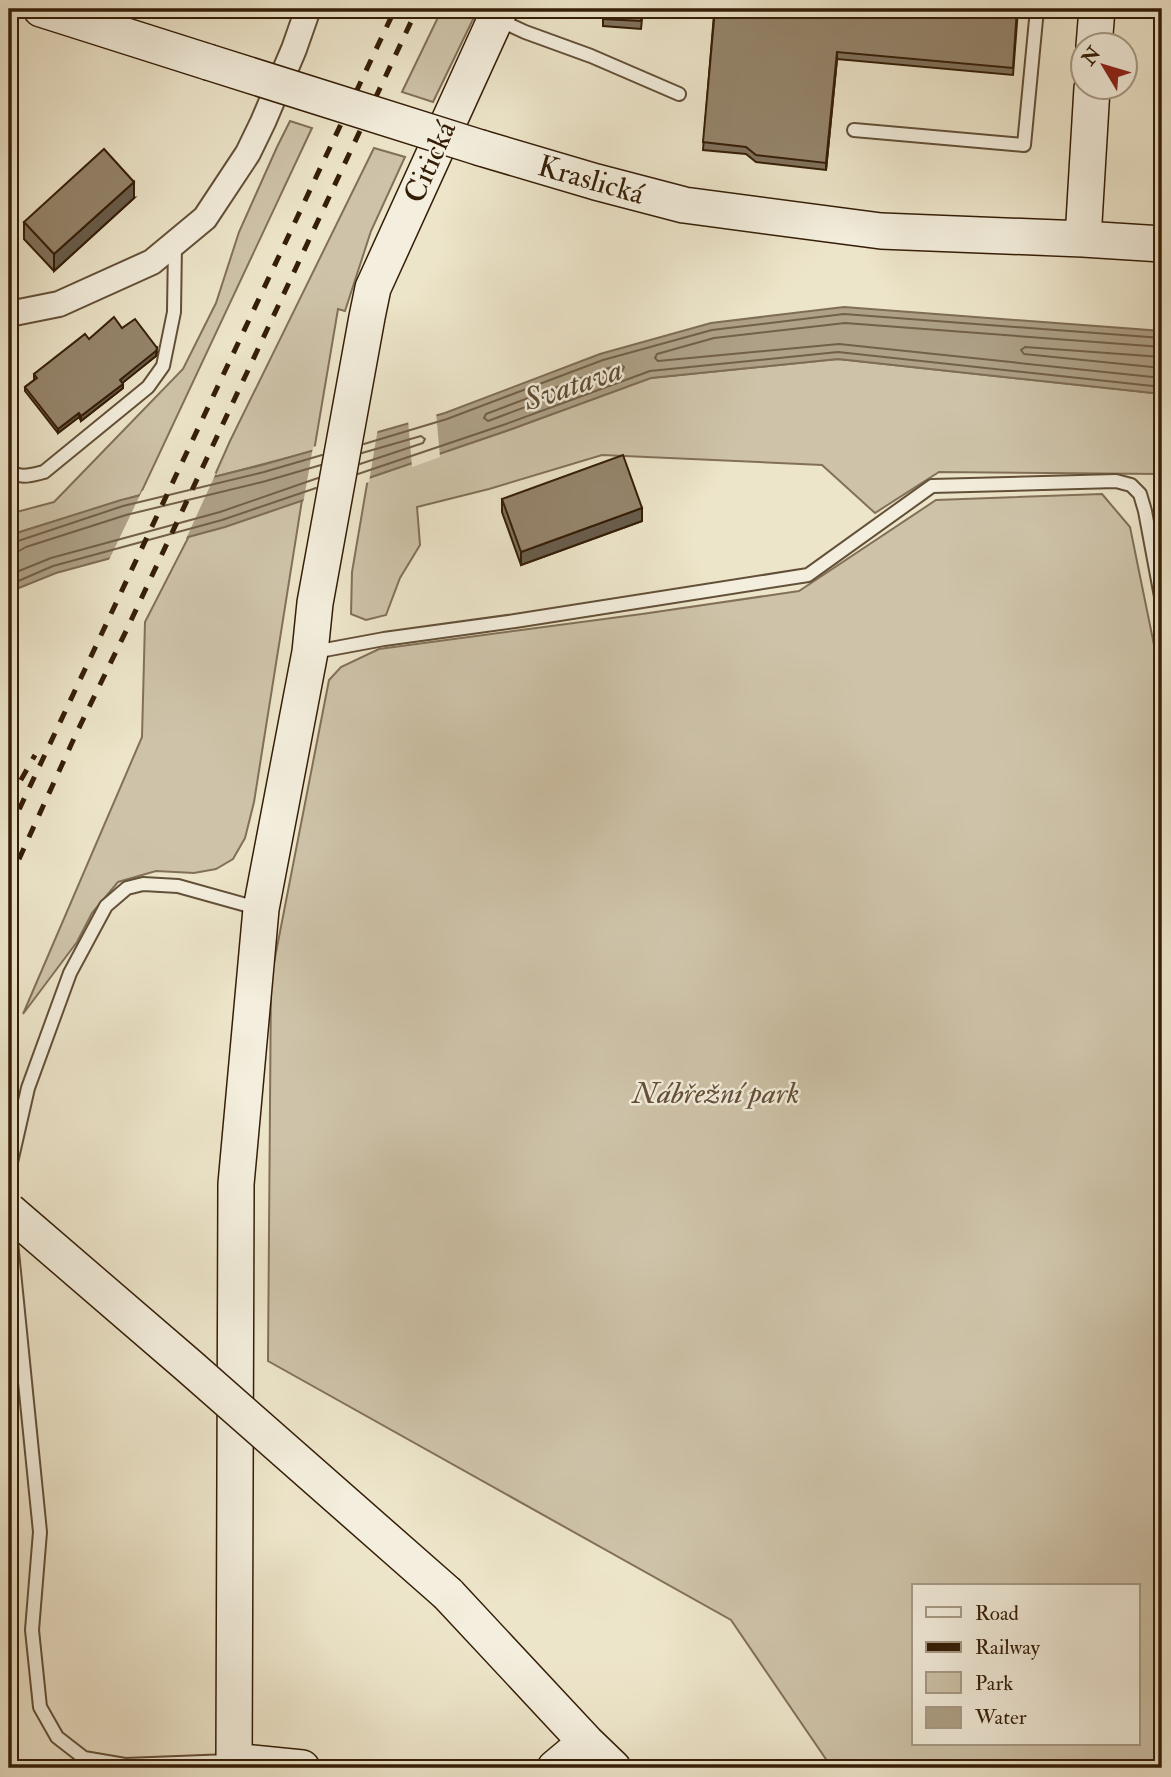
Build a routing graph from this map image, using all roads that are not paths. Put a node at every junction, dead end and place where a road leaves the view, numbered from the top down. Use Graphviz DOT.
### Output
graph roads {
  1 [pos="41,9"];
  2 [pos="308,9"];
  3 [pos="1037,9"];
  4 [pos="1097,9"];
  5 [pos="498,13"];
  6 [pos="1095,32"];
  7 [pos="679,94"];
  8 [pos="1091,102"];
  9 [pos="854,130"];
  10 [pos="1083,239"];
  11 [pos="175,243"];
  12 [pos="1162,244"];
  13 [pos="9,314"];
  14 [pos="9,469"];
  15 [pos="1162,602"];
  16 [pos="310,652"];
  17 [pos="261,909"];
  18 [pos="9,1171"];
  19 [pos="9,1211"];
  20 [pos="9,1222"];
  21 [pos="586,1742"];
  22 [pos="234,1764"];
  23 [pos="302,1768"];
  24 [pos="555,1768"];
  25 [pos="613,1768"];
  1 -- 10 [label="street, Kraslická, bridge"];
  2 -- 11 [label="street"];
  3 -- 9 [label="lane"];
  4 -- 6 [label="street"];
  5 -- 7 [label="lane"];
  5 -- 16 [label="street, Citická"];
  8 -- 10 [label="street"];
  10 -- 12 [label="street, Kraslická"];
  11 -- 13 [label="street"];
  11 -- 14 [label="lane"];
  15 -- 16 [label="lane"];
  16 -- 17 [label="street, Citická"];
  17 -- 18 [label="lane"];
  17 -- 22 [label="street, Citická"];
  19 -- 21 [label="street, bridge"];
  20 -- 22 [label="lane"];
  21 -- 24 [label="street"];
  21 -- 25 [label="street"];
  22 -- 23 [label="street"];
}
